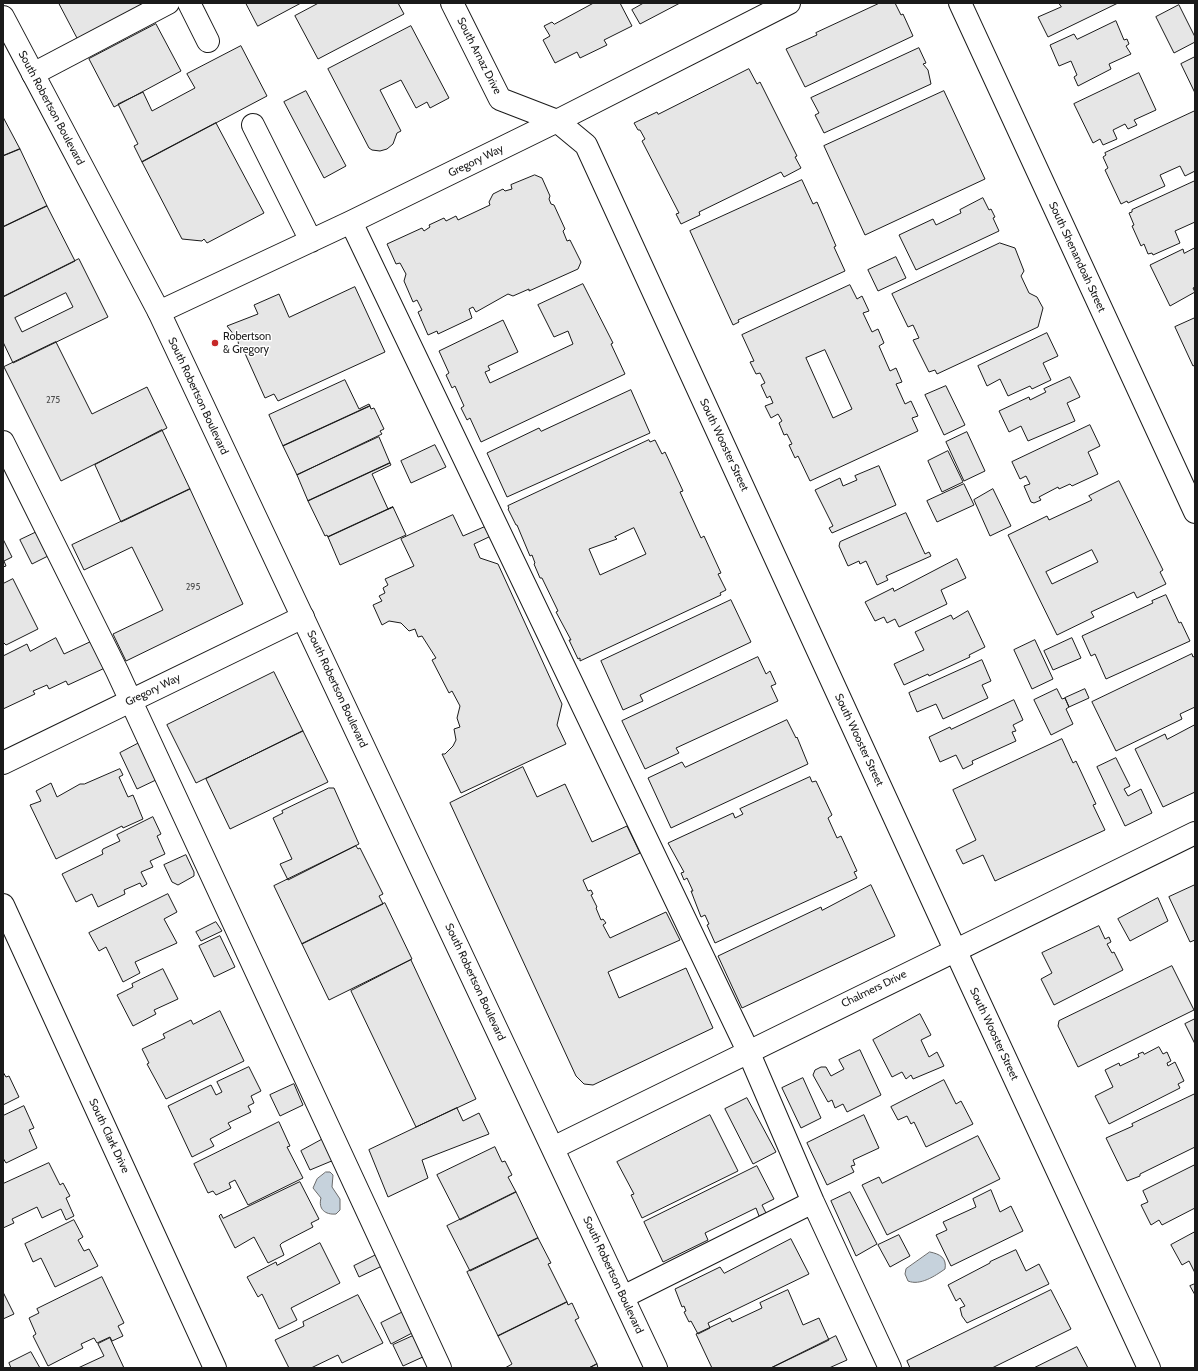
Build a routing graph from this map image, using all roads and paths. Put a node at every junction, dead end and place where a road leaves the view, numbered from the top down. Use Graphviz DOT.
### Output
graph roads {
  1 [pos="168,3"];
  2 [pos="189,3"];
  3 [pos="452,3"];
  4 [pos="789,3"];
  5 [pos="960,3"];
  6 [pos="3,17"];
  7 [pos="208,41"];
  8 [pos="33,74"];
  9 [pos="557,121"];
  10 [pos="253,125"];
  11 [pos="351,222"];
  12 [pos="311,241"];
  13 [pos="159,312"];
  14 [pos="3,442"];
  15 [pos="1195,512"];
  16 [pos="303,617"];
  17 [pos="130,701"];
  18 [pos="3,763"];
  19 [pos="1195,832"];
  20 [pos="3,905"];
  21 [pos="955,949"];
  22 [pos="748,1051"];
  23 [pos="553,1148"];
  24 [pos="813,1202"];
  25 [pos="623,1297"];
  26 [pos="215,1368"];
  27 [pos="440,1368"];
  28 [pos="656,1368"];
  29 [pos="890,1368"];
  30 [pos="1149,1368"];
  1 -- 8 [label="street"];
  2 -- 7 [label="street"];
  3 -- 9 [label="street, South Arnaz Drive"];
  4 -- 9 [label="street, Gregory Way"];
  5 -- 15 [label="street, South Shenandoah Street"];
  6 -- 8 [label="street, South Robertson Boulevard"];
  8 -- 13 [label="street, South Robertson Boulevard"];
  9 -- 11 [label="street, Gregory Way"];
  9 -- 21 [label="street, South Wooster Street"];
  10 -- 12 [label="street"];
  11 -- 12 [label="street, Gregory Way"];
  11 -- 22 [label="street"];
  12 -- 13 [label="street, Gregory Way"];
  13 -- 16 [label="street, South Robertson Boulevard"];
  14 -- 17 [label="street"];
  16 -- 17 [label="street, Gregory Way"];
  16 -- 23 [label="street, South Robertson Boulevard"];
  17 -- 18 [label="street, Gregory Way"];
  17 -- 27 [label="street"];
  19 -- 21 [label="street, Chalmers Drive"];
  20 -- 26 [label="street, South Clark Drive"];
  21 -- 22 [label="street, Chalmers Drive"];
  21 -- 30 [label="street, South Wooster Street"];
  22 -- 23 [label="street, Chalmers Drive"];
  22 -- 24 [label="street"];
  23 -- 25 [label="street, South Robertson Boulevard"];
  24 -- 25 [label="street"];
  24 -- 29 [label="street"];
  25 -- 28 [label="street, South Robertson Boulevard"];
}
